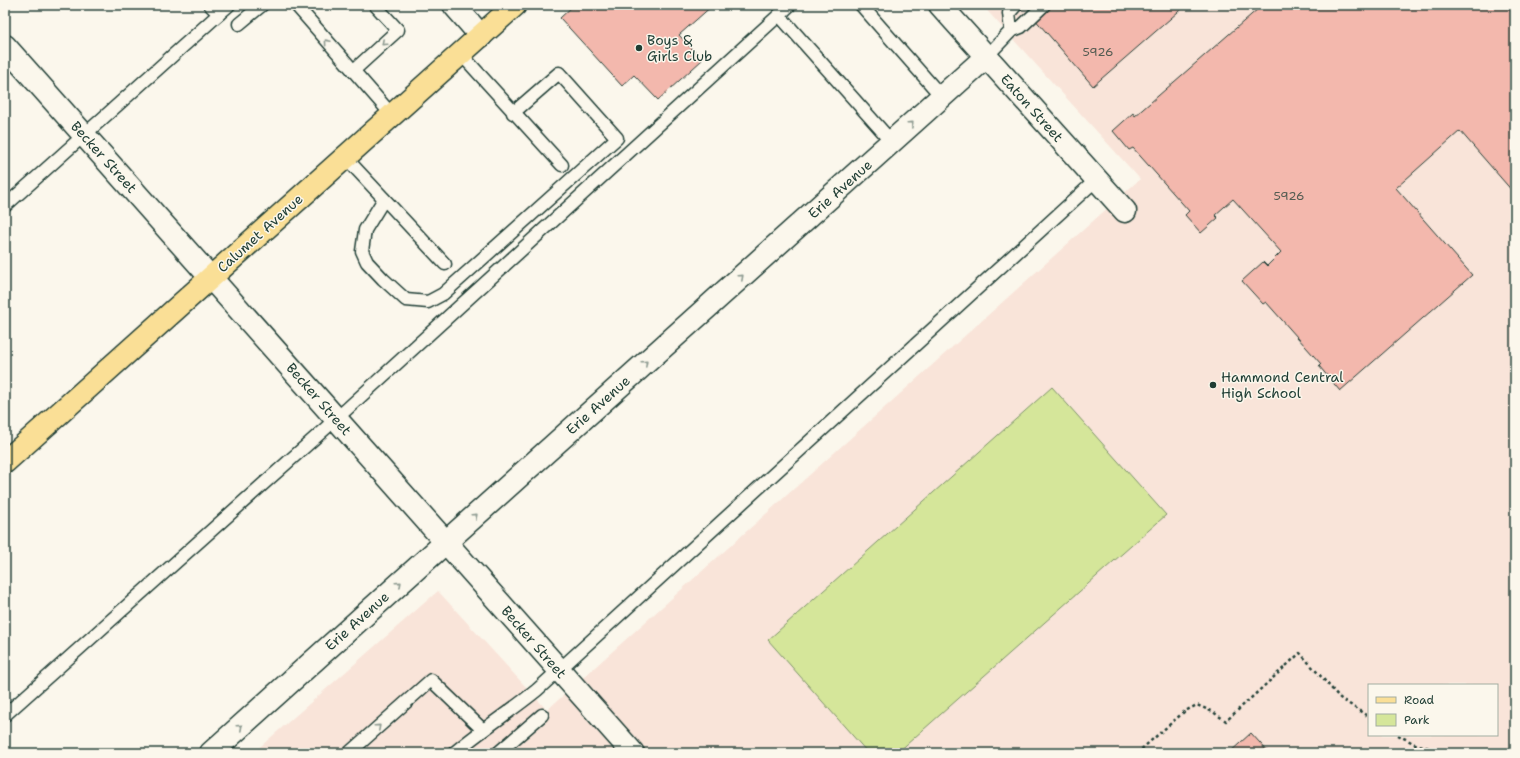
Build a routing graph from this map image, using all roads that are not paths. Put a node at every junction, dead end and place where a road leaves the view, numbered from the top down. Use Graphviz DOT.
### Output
graph roads {
  1 [pos="210,5"];
  2 [pos="229,5"];
  3 [pos="262,5"];
  4 [pos="296,5"];
  5 [pos="375,5"];
  6 [pos="454,5"];
  7 [pos="515,5"];
  8 [pos="790,5"];
  9 [pos="861,5"];
  10 [pos="940,5"];
  11 [pos="1016,5"];
  12 [pos="1044,5"];
  13 [pos="219,14"];
  14 [pos="779,16"];
  15 [pos="240,24"];
  16 [pos="1011,31"];
  17 [pos="481,36"];
  18 [pos="5,46"];
  19 [pos="461,54"];
  20 [pos="986,57"];
  21 [pos="353,71"];
  22 [pos="942,97"];
  23 [pos="513,112"];
  24 [pos="392,116"];
  25 [pos="84,134"];
  26 [pos="892,142"];
  27 [pos="346,158"];
  28 [pos="562,165"];
  29 [pos="1096,180"];
  30 [pos="384,199"];
  31 [pos="5,206"];
  32 [pos="1125,211"];
  33 [pos="445,264"];
  34 [pos="211,277"];
  35 [pos="336,419"];
  36 [pos="5,462"];
  37 [pos="446,542"];
  38 [pos="558,669"];
  39 [pos="5,715"];
  40 [pos="542,715"];
  41 [pos="483,730"];
  42 [pos="210,753"];
  43 [pos="349,753"];
  44 [pos="454,753"];
  45 [pos="498,753"];
  46 [pos="633,753"];
  1 -- 13 [label="lane"];
  2 -- 13 [label="lane"];
  3 -- 15 [label="lane"];
  21 -- 4 [label="lane, one-way"];
  5 -- 21 [label="lane, one-way"];
  6 -- 17 [label="street"];
  7 -- 17 [label="main road, Calumet Avenue"];
  8 -- 14 [label="lane"];
  9 -- 22 [label="lane"];
  10 -- 20 [label="street, Eaton Street"];
  11 -- 16 [label="lane"];
  12 -- 16 [label="lane"];
  13 -- 25 [label="lane"];
  14 -- 26 [label="lane"];
  14 -- 35 [label="lane"];
  16 -- 20 [label="lane"];
  17 -- 19 [label="main road, Calumet Avenue"];
  18 -- 25 [label="street, Becker Street"];
  19 -- 23 [label="lane"];
  19 -- 24 [label="main road, Calumet Avenue"];
  20 -- 22 [label="street, Erie Avenue"];
  20 -- 29 [label="street, Eaton Street"];
  21 -- 24 [label="lane"];
  26 -- 22 [label="street, Erie Avenue, one-way"];
  23 -- 28 [label="lane"];
  23 -- 30 [label="lane"];
  24 -- 27 [label="main road, Calumet Avenue"];
  25 -- 31 [label="lane"];
  25 -- 34 [label="street, Becker Street"];
  37 -- 26 [label="street, Erie Avenue, one-way"];
  27 -- 30 [label="lane"];
  27 -- 34 [label="main road, Calumet Avenue"];
  29 -- 32 [label="street, Eaton Street"];
  29 -- 38 [label="lane"];
  30 -- 33 [label="lane"];
  34 -- 35 [label="street, Becker Street"];
  34 -- 36 [label="main road, Calumet Avenue"];
  35 -- 37 [label="street, Becker Street"];
  35 -- 39 [label="lane"];
  37 -- 38 [label="street, Becker Street"];
  42 -- 37 [label="street, Erie Avenue, one-way"];
  38 -- 41 [label="lane"];
  38 -- 46 [label="street, Becker Street"];
  40 -- 45 [label="lane"];
  43 -- 41 [label="lane, one-way"];
  41 -- 44 [label="lane"];
}
